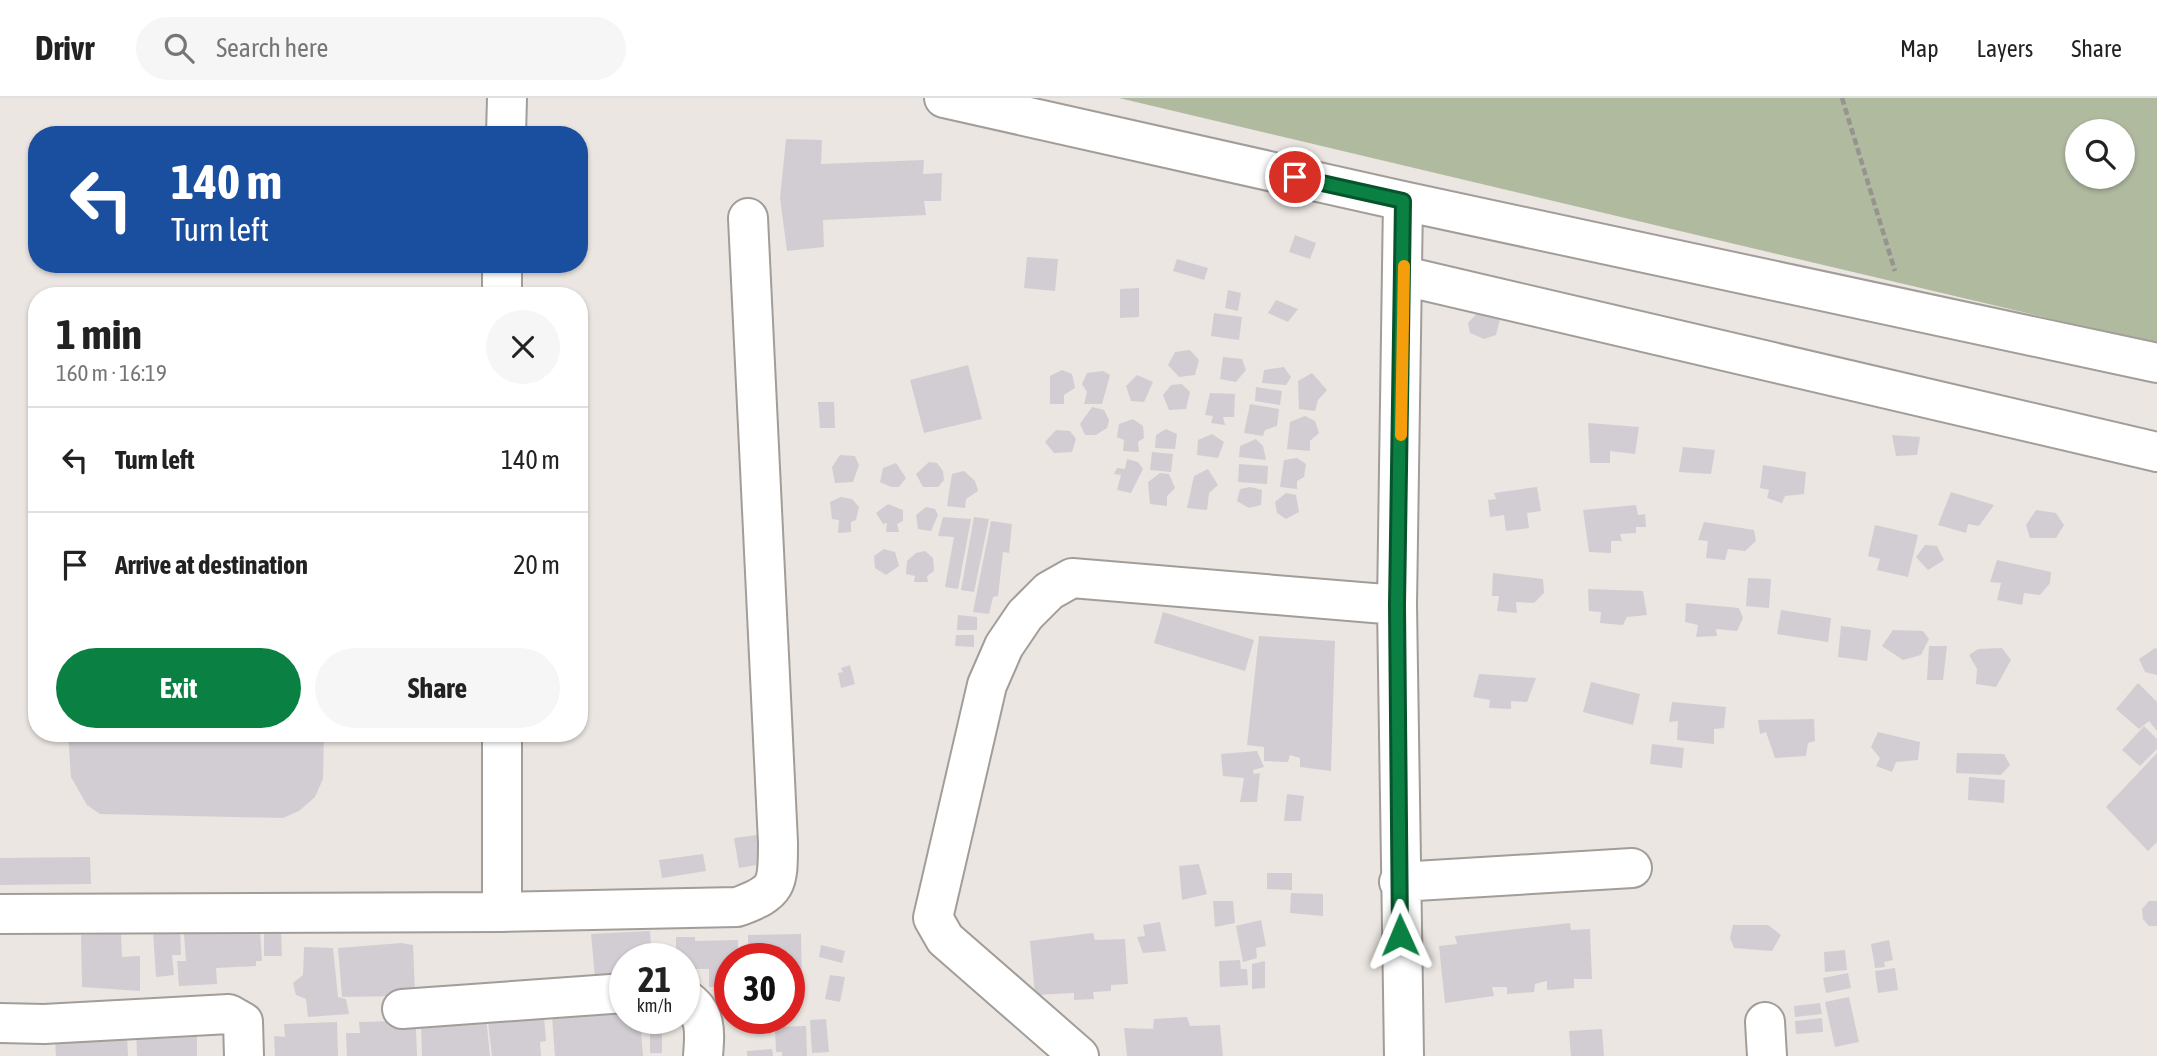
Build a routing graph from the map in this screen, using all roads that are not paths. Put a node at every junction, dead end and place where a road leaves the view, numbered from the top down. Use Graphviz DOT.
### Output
graph roads {
  1 [pos="506,98"];
  2 [pos="944,98"];
  3 [pos="506,126"];
  4 [pos="1403,201"];
  5 [pos="748,218"];
  6 [pos="1404,275"];
  7 [pos="2157,363"];
  8 [pos="2157,452"];
  9 [pos="1397,605"];
  10 [pos="502,742"];
  11 [pos="1632,868"];
  12 [pos="1399,882"];
  13 [pos="502,912"];
  14 [pos="0,914"];
  15 [pos="609,994"];
  16 [pos="402,1009"];
  17 [pos="700,1014"];
  18 [pos="0,1023"];
  19 [pos="244,1056"];
  20 [pos="703,1056"];
  21 [pos="1079,1056"];
  22 [pos="1404,1056"];
  1 -- 3 [label="street"];
  2 -- 4 [label="street"];
  4 -- 6 [label="street"];
  4 -- 7 [label="street"];
  5 -- 13 [label="street"];
  6 -- 8 [label="street"];
  6 -- 9 [label="street"];
  9 -- 12 [label="street"];
  9 -- 21 [label="street"];
  10 -- 13 [label="street"];
  11 -- 12 [label="street"];
  12 -- 22 [label="street"];
  13 -- 14 [label="street"];
  15 -- 16 [label="street"];
  17 -- 20 [label="street"];
  18 -- 19 [label="street"];
}
